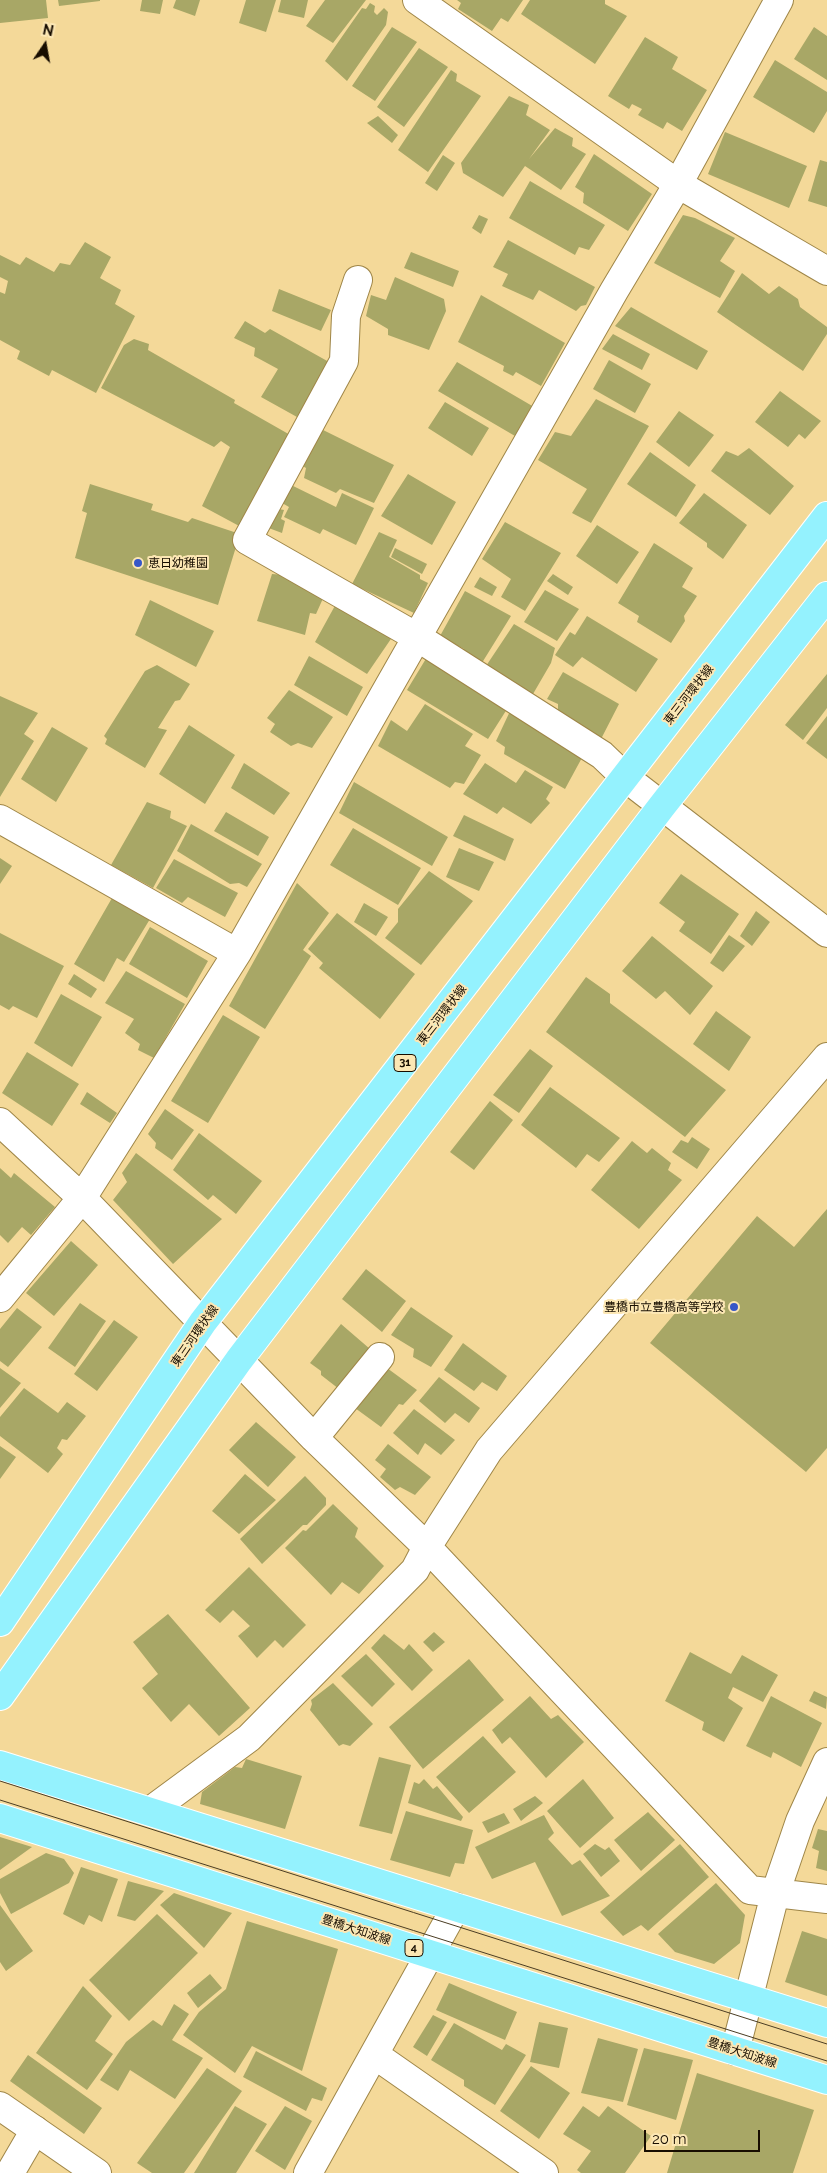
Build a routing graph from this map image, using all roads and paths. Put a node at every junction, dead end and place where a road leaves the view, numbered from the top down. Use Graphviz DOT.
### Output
graph roads {
  1 [pos="417,0"];
  2 [pos="779,0"];
  3 [pos="678,184"];
  4 [pos="827,271"];
  5 [pos="358,280"];
  6 [pos="827,516"];
  7 [pos="827,596"];
  8 [pos="417,637"];
  9 [pos="626,778"];
  10 [pos="662,806"];
  11 [pos="0,819"];
  12 [pos="827,933"];
  13 [pos="237,953"];
  14 [pos="827,1057"];
  15 [pos="0,1122"];
  16 [pos="82,1198"];
  17 [pos="0,1298"];
  18 [pos="203,1322"];
  19 [pos="380,1357"];
  20 [pos="239,1360"];
  21 [pos="314,1438"];
  22 [pos="427,1547"];
  23 [pos="0,1622"];
  24 [pos="0,1696"];
  25 [pos="827,1762"];
  26 [pos="0,1765"];
  27 [pos="150,1811"];
  28 [pos="0,1818"];
  29 [pos="774,1894"];
  30 [pos="827,1899"];
  31 [pos="456,1907"];
  32 [pos="431,1954"];
  33 [pos="748,1998"];
  34 [pos="827,2023"];
  35 [pos="735,2051"];
  36 [pos="375,2055"];
  37 [pos="827,2080"];
  38 [pos="0,2106"];
  39 [pos="34,2130"];
  40 [pos="10,2173"];
  41 [pos="97,2173"];
  42 [pos="308,2173"];
  43 [pos="544,2173"];
  1 -- 3 [label="street"];
  2 -- 3 [label="street"];
  3 -- 4 [label="street"];
  3 -- 8 [label="street"];
  5 -- 8 [label="street"];
  6 -- 9 [label="main road, 東三河環状線 / 31"];
  7 -- 10 [label="main road"];
  8 -- 9 [label="street"];
  8 -- 13 [label="street"];
  9 -- 10 [label="street"];
  9 -- 18 [label="main road, 東三河環状線 / 31"];
  10 -- 12 [label="street"];
  10 -- 20 [label="main road"];
  11 -- 13 [label="street"];
  13 -- 16 [label="street"];
  14 -- 22 [label="street"];
  15 -- 16 [label="street"];
  16 -- 17 [label="street"];
  16 -- 18 [label="street"];
  18 -- 20 [label="street"];
  18 -- 23 [label="main road, 東三河環状線 / 31"];
  19 -- 21 [label="street"];
  20 -- 21 [label="street"];
  20 -- 24 [label="main road"];
  21 -- 22 [label="street"];
  22 -- 27 [label="street"];
  22 -- 29 [label="street"];
  25 -- 29 [label="street"];
  26 -- 27 [label="main road"];
  27 -- 31 [label="main road"];
  28 -- 32 [label="main road, 豊橋大知波線 / 4"];
  29 -- 30 [label="street"];
  29 -- 33 [label="street"];
  31 -- 32 [label="street"];
  31 -- 33 [label="main road"];
  32 -- 35 [label="main road, 豊橋大知波線 / 4"];
  32 -- 36 [label="street"];
  33 -- 34 [label="main road"];
  33 -- 35 [label="street"];
  35 -- 37 [label="main road, 豊橋大知波線 / 4"];
  36 -- 42 [label="street"];
  36 -- 43 [label="street"];
  38 -- 39 [label="street"];
  39 -- 40 [label="street"];
  39 -- 41 [label="street"];
}
